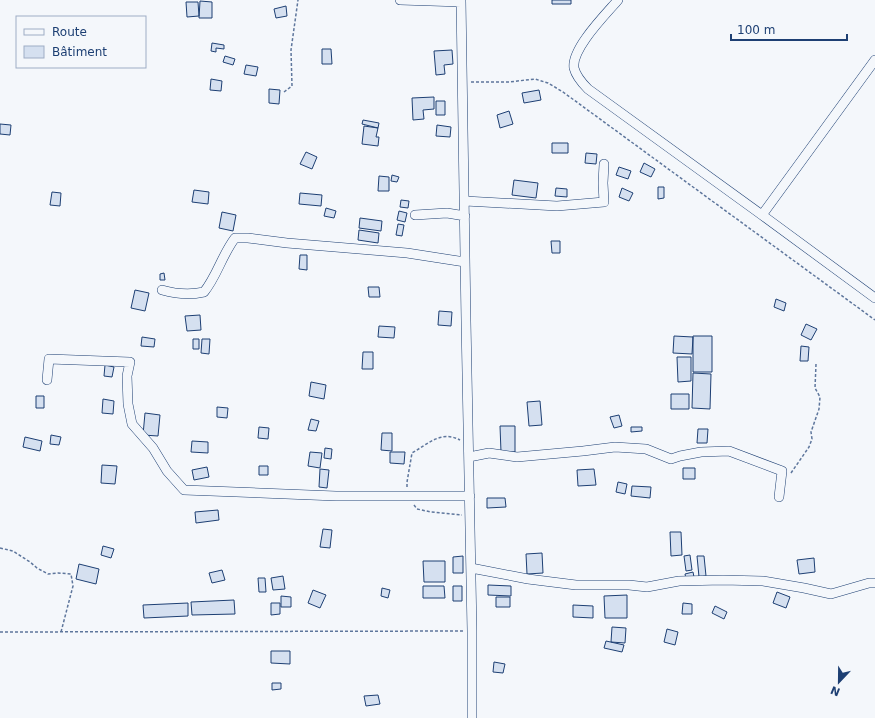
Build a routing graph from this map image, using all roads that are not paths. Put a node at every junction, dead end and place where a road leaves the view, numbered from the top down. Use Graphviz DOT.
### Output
graph roads {
  1 [pos="400,0"];
  2 [pos="618,0"];
  3 [pos="461,1"];
  4 [pos="875,60"];
  5 [pos="604,164"];
  6 [pos="465,201"];
  7 [pos="415,215"];
  8 [pos="762,215"];
  9 [pos="465,216"];
  10 [pos="465,262"];
  11 [pos="162,290"];
  12 [pos="875,298"];
  13 [pos="47,380"];
  14 [pos="469,457"];
  15 [pos="470,496"];
  16 [pos="779,497"];
  17 [pos="471,568"];
  18 [pos="875,583"];
  19 [pos="472,718"];
  1 -- 3 [label="street"];
  2 -- 8 [label="street"];
  3 -- 6 [label="street"];
  4 -- 8 [label="street"];
  5 -- 6 [label="street"];
  6 -- 9 [label="street"];
  7 -- 9 [label="street"];
  8 -- 12 [label="street"];
  9 -- 10 [label="street"];
  10 -- 11 [label="street"];
  10 -- 14 [label="street"];
  13 -- 15 [label="street"];
  14 -- 15 [label="street"];
  14 -- 16 [label="street"];
  15 -- 17 [label="street"];
  17 -- 18 [label="street"];
  17 -- 19 [label="street"];
}
